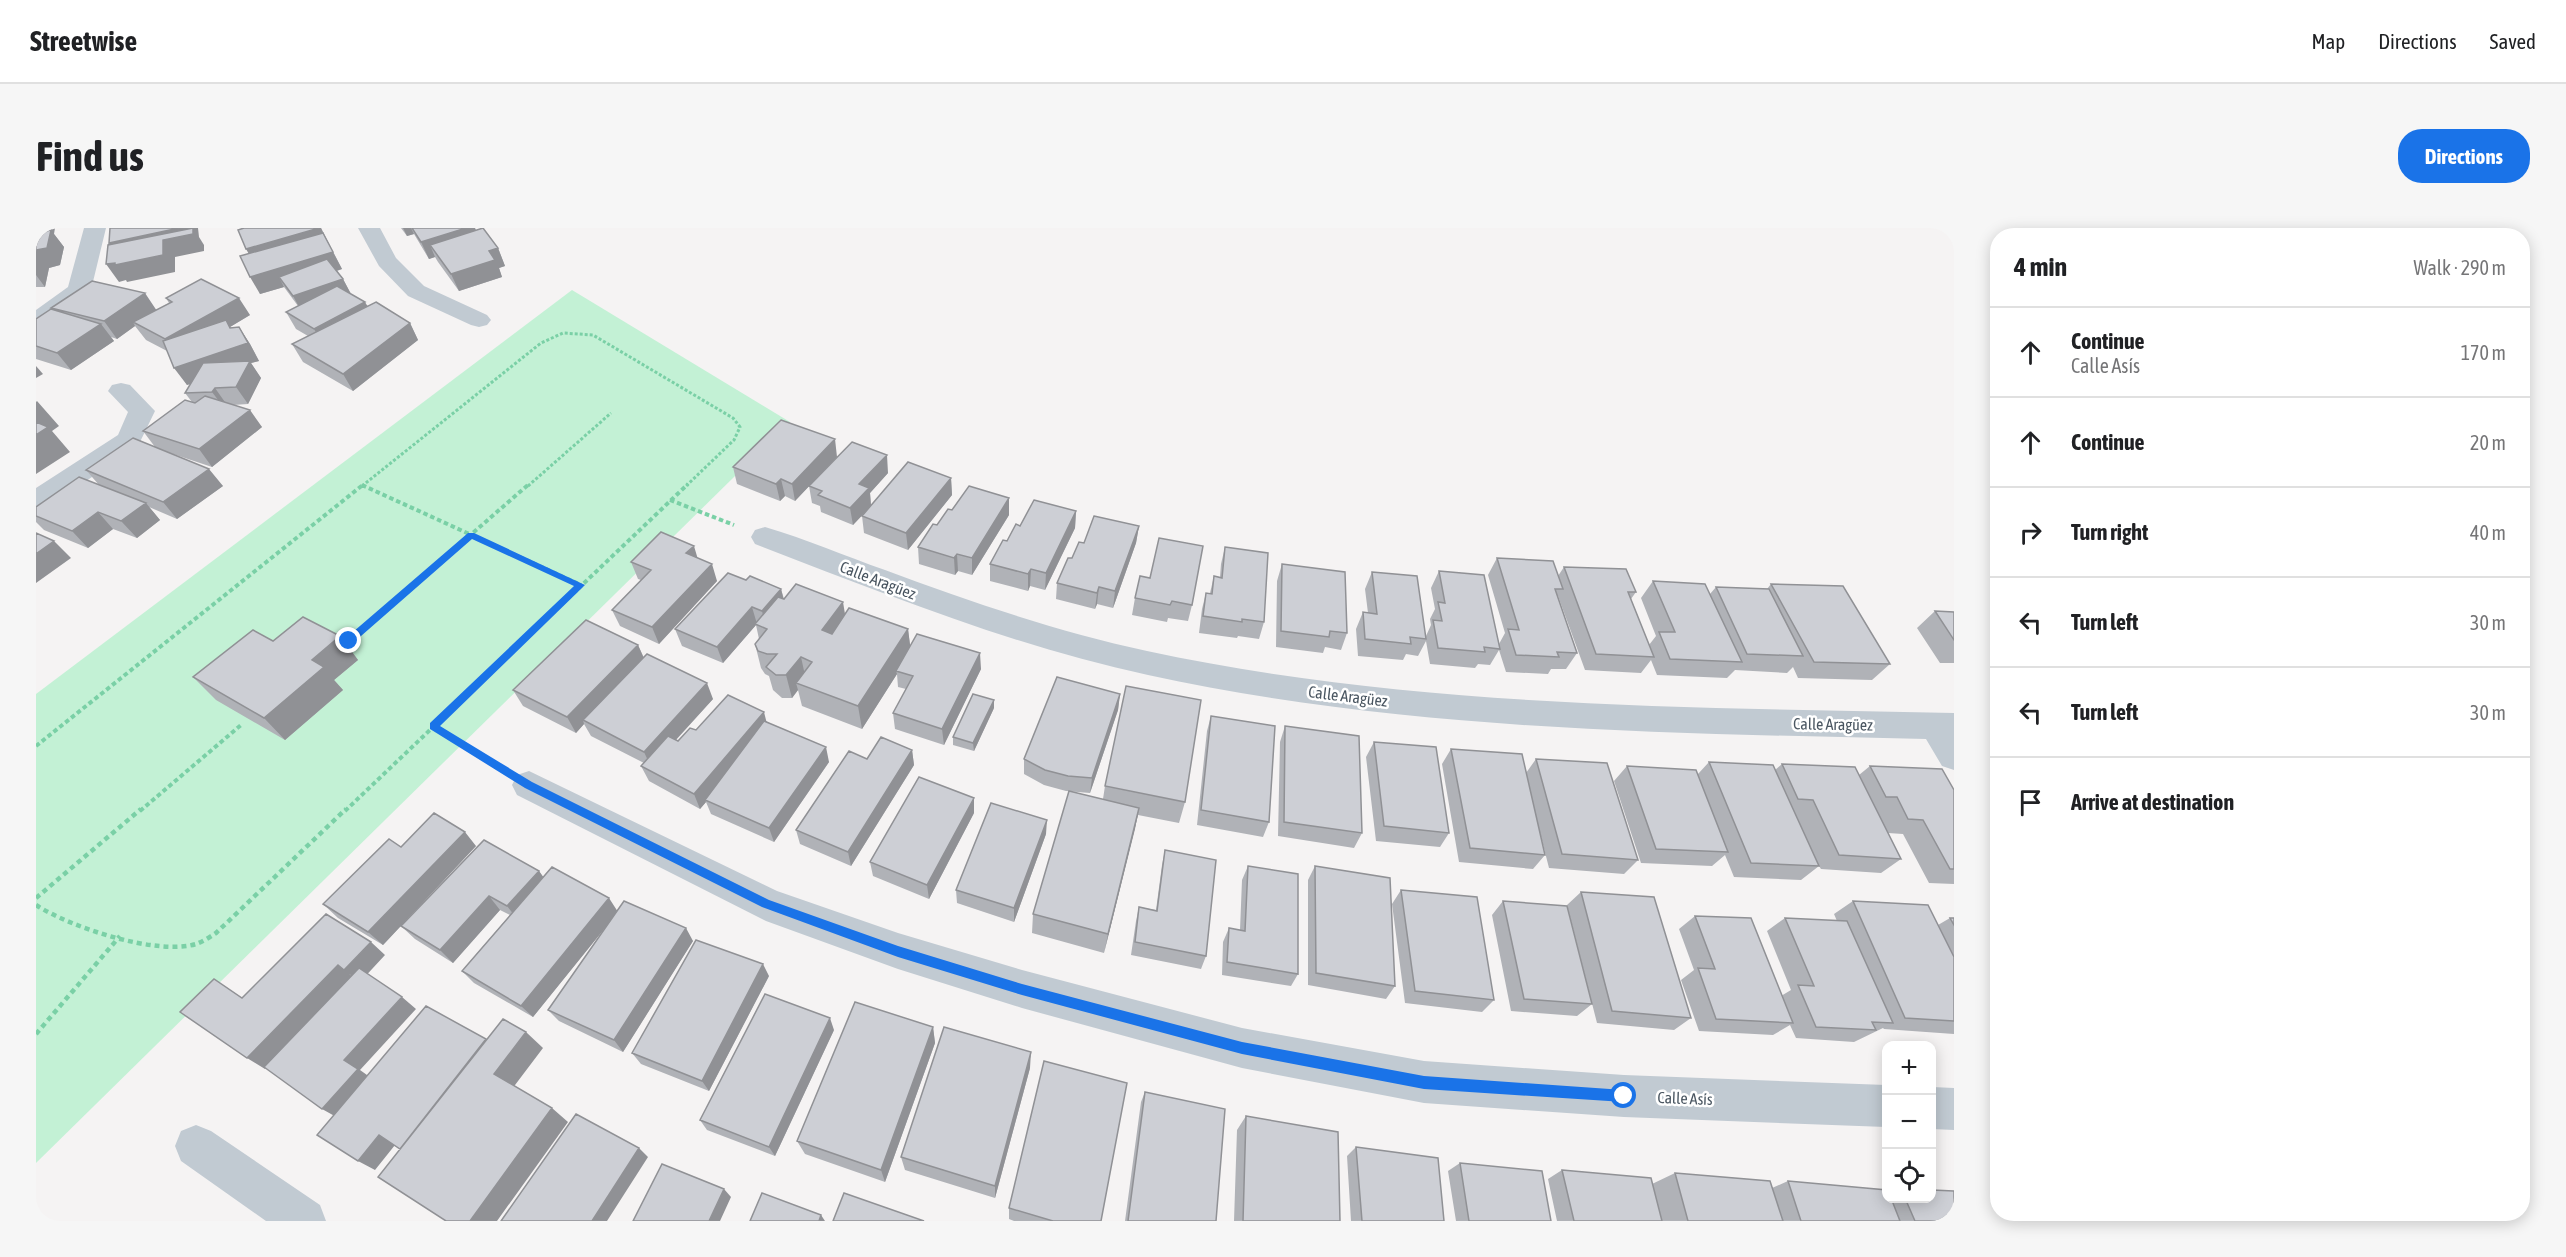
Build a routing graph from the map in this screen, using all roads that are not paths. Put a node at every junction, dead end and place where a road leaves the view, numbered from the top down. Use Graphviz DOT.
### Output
graph roads {
  1 [pos="95,228"];
  2 [pos="369,228"];
  3 [pos="478,320"];
  4 [pos="36,321"];
  5 [pos="121,391"];
  6 [pos="36,501"];
  7 [pos="765,537"];
  8 [pos="1945,726"];
  9 [pos="1954,756"];
  10 [pos="529,785"];
  11 [pos="1882,1106"];
  12 [pos="1936,1108"];
  13 [pos="1954,1109"];
  14 [pos="195,1146"];
  15 [pos="304,1221"];
  1 -- 4 [label="street"];
  2 -- 3 [label="street"];
  5 -- 6 [label="street"];
  7 -- 8 [label="street, Calle Aragüez"];
  8 -- 9 [label="street"];
  10 -- 11 [label="street, Calle Asís"];
  12 -- 13 [label="street"];
  14 -- 15 [label="street"];
}
